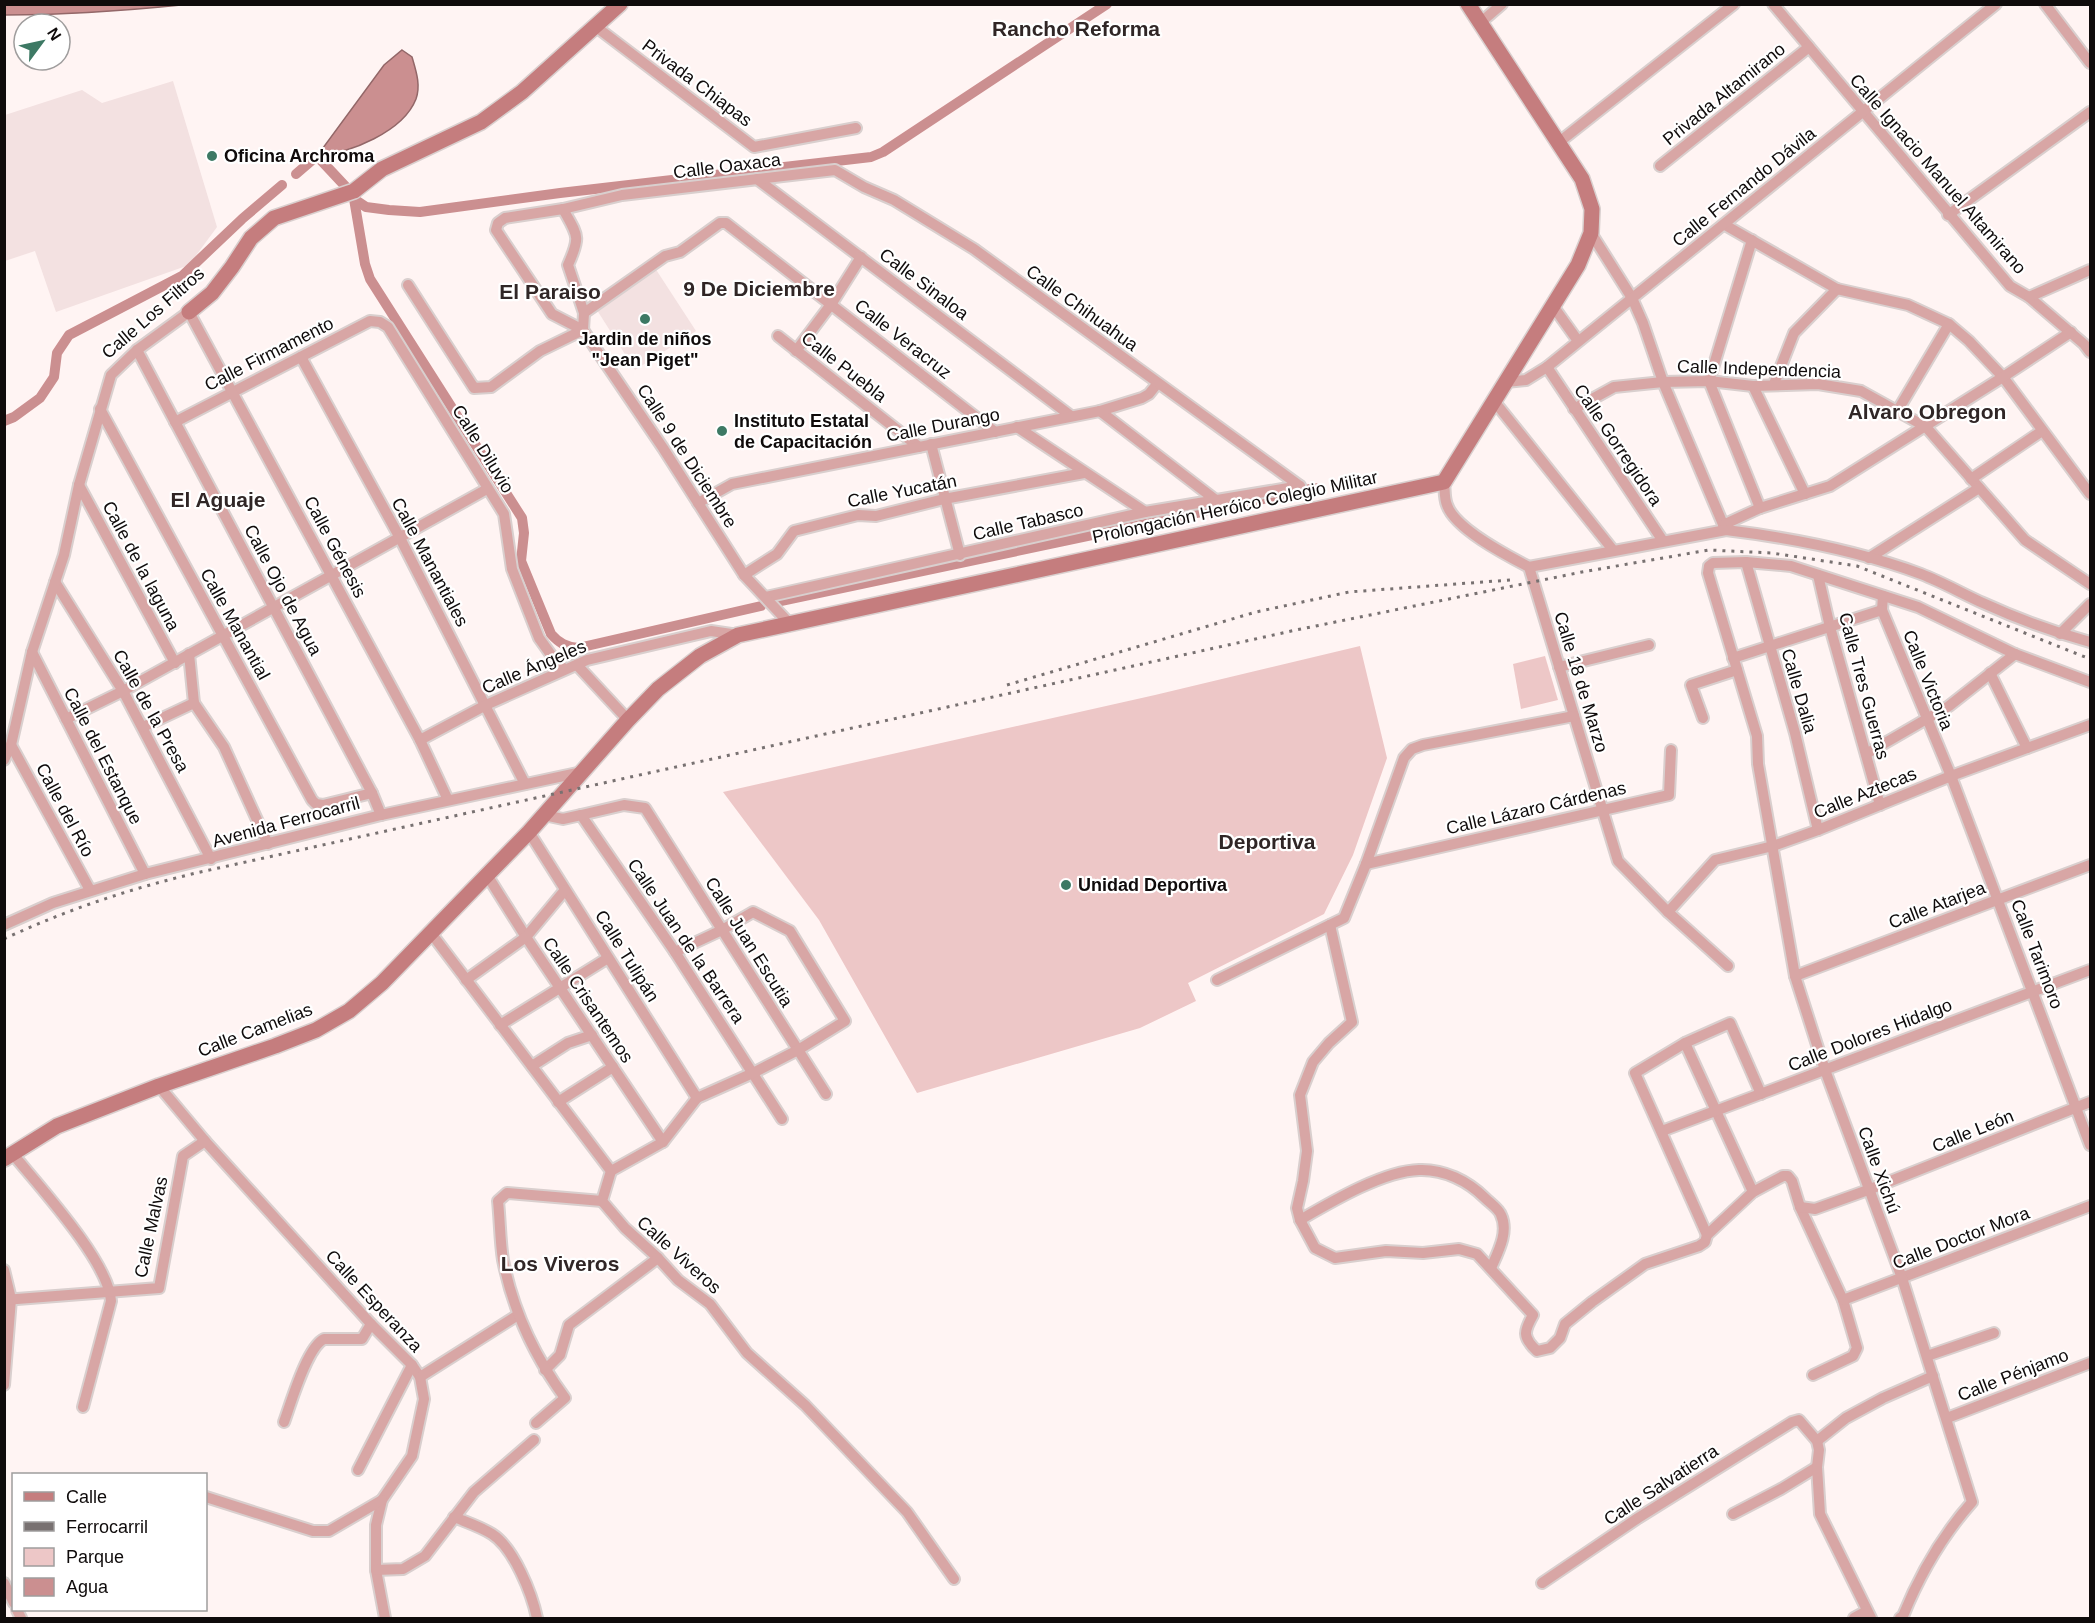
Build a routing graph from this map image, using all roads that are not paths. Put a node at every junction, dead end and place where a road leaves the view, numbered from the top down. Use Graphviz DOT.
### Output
graph roads {
  1 [pos="620,4"];
  2 [pos="1468,4"];
  3 [pos="1502,4"];
  4 [pos="1734,4"];
  5 [pos="1773,4"];
  6 [pos="1996,4"];
  7 [pos="2045,4"];
  8 [pos="1480,22"];
  9 [pos="595,27"];
  10 [pos="1809,47"];
  11 [pos="2091,63"];
  12 [pos="2091,112"];
  13 [pos="1863,113"];
  14 [pos="856,128"];
  15 [pos="1558,143"];
  16 [pos="1660,166"];
  17 [pos="836,170"];
  18 [pos="757,179"];
  19 [pos="563,210"];
  20 [pos="1948,215"];
  21 [pos="498,223"];
  22 [pos="1725,225"];
  23 [pos="1591,233"];
  24 [pos="1752,240"];
  25 [pos="861,257"];
  26 [pos="2091,270"];
  27 [pos="408,285"];
  28 [pos="1837,289"];
  29 [pos="2029,297"];
  30 [pos="1632,298"];
  31 [pos="832,303"];
  32 [pos="1553,306"];
  33 [pos="189,312"];
  34 [pos="584,314"];
  35 [pos="380,322"];
  36 [pos="1949,324"];
  37 [pos="583,330"];
  38 [pos="2071,332"];
  39 [pos="778,336"];
  40 [pos="1578,341"];
  41 [pos="137,350"];
  42 [pos="796,351"];
  43 [pos="2091,352"];
  44 [pos="301,357"];
  45 [pos="1547,367"];
  46 [pos="2003,377"];
  47 [pos="1708,381"];
  48 [pos="1506,382"];
  49 [pos="1663,382"];
  50 [pos="1157,384"];
  51 [pos="1774,384"];
  52 [pos="1753,386"];
  53 [pos="233,392"];
  54 [pos="1494,401"];
  55 [pos="100,409"];
  56 [pos="1574,409"];
  57 [pos="1898,410"];
  58 [pos="1100,411"];
  59 [pos="1071,417"];
  60 [pos="175,422"];
  61 [pos="1017,427"];
  62 [pos="1926,427"];
  63 [pos="2042,431"];
  64 [pos="995,432"];
  65 [pos="931,444"];
  66 [pos="920,447"];
  67 [pos="1084,473"];
  68 [pos="1444,482"];
  69 [pos="1975,484"];
  70 [pos="79,485"];
  71 [pos="1300,486"];
  72 [pos="487,489"];
  73 [pos="1805,494"];
  74 [pos="2091,494"];
  75 [pos="944,500"];
  76 [pos="1217,501"];
  77 [pos="698,502"];
  78 [pos="1760,508"];
  79 [pos="1145,512"];
  80 [pos="1724,527"];
  81 [pos="400,538"];
  82 [pos="1663,541"];
  83 [pos="1613,550"];
  84 [pos="960,555"];
  85 [pos="1869,558"];
  86 [pos="1746,562"];
  87 [pos="1529,567"];
  88 [pos="332,575"];
  89 [pos="744,575"];
  90 [pos="1818,575"];
  91 [pos="55,582"];
  92 [pos="2091,584"];
  93 [pos="1883,596"];
  94 [pos="766,597"];
  95 [pos="2091,604"];
  96 [pos="274,607"];
  97 [pos="1882,610"];
  98 [pos="790,624"];
  99 [pos="1830,627"];
  100 [pos="2060,634"];
  101 [pos="738,635"];
  102 [pos="222,636"];
  103 [pos="2091,642"];
  104 [pos="1649,645"];
  105 [pos="1769,646"];
  106 [pos="32,652"];
  107 [pos="189,654"];
  108 [pos="2016,654"];
  109 [pos="1733,658"];
  110 [pos="175,663"];
  111 [pos="577,665"];
  112 [pos="1559,667"];
  113 [pos="564,669"];
  114 [pos="1737,670"];
  115 [pos="1990,673"];
  116 [pos="2091,682"];
  117 [pos="123,691"];
  118 [pos="194,703"];
  119 [pos="486,705"];
  120 [pos="1574,716"];
  121 [pos="1702,718"];
  122 [pos="66,719"];
  123 [pos="628,720"];
  124 [pos="1926,720"];
  125 [pos="2091,725"];
  126 [pos="143,727"];
  127 [pos="420,740"];
  128 [pos="11,745"];
  129 [pos="2027,748"];
  130 [pos="1671,750"];
  131 [pos="1866,754"];
  132 [pos="4,760"];
  133 [pos="582,772"];
  134 [pos="1951,776"];
  135 [pos="525,784"];
  136 [pos="372,793"];
  137 [pos="448,800"];
  138 [pos="556,802"];
  139 [pos="1880,805"];
  140 [pos="1604,810"];
  141 [pos="581,814"];
  142 [pos="381,815"];
  143 [pos="544,815"];
  144 [pos="1818,830"];
  145 [pos="529,832"];
  146 [pos="268,844"];
  147 [pos="1773,846"];
  148 [pos="211,859"];
  149 [pos="1366,864"];
  150 [pos="2091,865"];
  151 [pos="146,874"];
  152 [pos="487,875"];
  153 [pos="90,890"];
  154 [pos="565,890"];
  155 [pos="1998,899"];
  156 [pos="1668,912"];
  157 [pos="1330,925"];
  158 [pos="4,926"];
  159 [pos="722,930"];
  160 [pos="431,933"];
  161 [pos="526,937"];
  162 [pos="675,952"];
  163 [pos="608,958"];
  164 [pos="1728,966"];
  165 [pos="2091,970"];
  166 [pos="1795,976"];
  167 [pos="466,980"];
  168 [pos="1217,980"];
  169 [pos="560,988"];
  170 [pos="2033,992"];
  171 [pos="500,1025"];
  172 [pos="592,1035"];
  173 [pos="1685,1043"];
  174 [pos="798,1050"];
  175 [pos="532,1066"];
  176 [pos="613,1067"];
  177 [pos="1825,1070"];
  178 [pos="753,1073"];
  179 [pos="159,1086"];
  180 [pos="826,1094"];
  181 [pos="1761,1094"];
  182 [pos="697,1098"];
  183 [pos="558,1102"];
  184 [pos="2091,1102"];
  185 [pos="2077,1108"];
  186 [pos="1715,1111"];
  187 [pos="782,1119"];
  188 [pos="1662,1131"];
  189 [pos="205,1140"];
  190 [pos="663,1142"];
  191 [pos="2091,1145"];
  192 [pos="8,1156"];
  193 [pos="611,1171"];
  194 [pos="1868,1190"];
  195 [pos="1753,1192"];
  196 [pos="602,1201"];
  197 [pos="2091,1206"];
  198 [pos="1800,1207"];
  199 [pos="1300,1220"];
  200 [pos="1707,1235"];
  201 [pos="658,1258"];
  202 [pos="1491,1268"];
  203 [pos="4,1270"];
  204 [pos="1902,1278"];
  205 [pos="111,1292"];
  206 [pos="8,1299"];
  207 [pos="1843,1300"];
  208 [pos="518,1315"];
  209 [pos="371,1324"];
  210 [pos="1994,1333"];
  211 [pos="1927,1356"];
  212 [pos="2091,1363"];
  213 [pos="412,1365"];
  214 [pos="545,1370"];
  215 [pos="1814,1376"];
  216 [pos="1933,1376"];
  217 [pos="420,1377"];
  218 [pos="4,1385"];
  219 [pos="83,1407"];
  220 [pos="1947,1418"];
  221 [pos="284,1422"];
  222 [pos="536,1424"];
  223 [pos="534,1440"];
  224 [pos="1817,1441"];
  225 [pos="1817,1467"];
  226 [pos="358,1470"];
  227 [pos="207,1497"];
  228 [pos="382,1500"];
  229 [pos="1733,1514"];
  230 [pos="454,1516"];
  231 [pos="376,1570"];
  232 [pos="954,1579"];
  233 [pos="4,1583"];
  234 [pos="1542,1583"];
  235 [pos="12,1598"];
  236 [pos="384,1613"];
  237 [pos="1869,1615"];
  238 [pos="393,1618"];
  239 [pos="537,1618"];
  240 [pos="1854,1618"];
  241 [pos="1900,1618"];
  1 -- 9 [label="street, Calle Los Filtros"];
  2 -- 8 [label="street"];
  3 -- 8 [label="street"];
  4 -- 15 [label="street"];
  5 -- 10 [label="street, Calle Ignacio Manuel Altamirano"];
  6 -- 13 [label="street, Calle Fernando Dávila"];
  7 -- 11 [label="street"];
  8 -- 15 [label="street"];
  9 -- 14 [label="street, Privada Chiapas"];
  9 -- 33 [label="street, Calle Los Filtros"];
  10 -- 13 [label="street, Calle Ignacio Manuel Altamirano"];
  10 -- 16 [label="street, Privada Altamirano"];
  12 -- 20 [label="street"];
  13 -- 20 [label="street, Calle Ignacio Manuel Altamirano"];
  13 -- 22 [label="street, Calle Fernando Dávila"];
  15 -- 23 [label="street"];
  17 -- 18 [label="street, Calle Oaxaca"];
  17 -- 50 [label="street, Calle Chihuahua"];
  18 -- 19 [label="street, Calle Oaxaca"];
  18 -- 25 [label="street, Calle Sinaloa"];
  19 -- 21 [label="street, Calle Oaxaca"];
  19 -- 34 [label="street"];
  20 -- 29 [label="street, Calle Ignacio Manuel Altamirano"];
  21 -- 37 [label="street, Calle 9 de Diciembre"];
  22 -- 24 [label="street"];
  22 -- 30 [label="street, Calle Fernando Dávila"];
  23 -- 30 [label="street"];
  23 -- 32 [label="street"];
  24 -- 28 [label="street"];
  24 -- 47 [label="street"];
  25 -- 31 [label="street"];
  25 -- 59 [label="street, Calle Sinaloa"];
  26 -- 29 [label="street"];
  27 -- 37 [label="street"];
  28 -- 36 [label="street"];
  28 -- 51 [label="street"];
  29 -- 38 [label="street, Calle Ignacio Manuel Altamirano"];
  30 -- 40 [label="street, Calle Fernando Dávila"];
  30 -- 49 [label="street"];
  31 -- 34 [label="street, Calle Veracruz"];
  31 -- 42 [label="street"];
  31 -- 64 [label="street, Calle Veracruz"];
  32 -- 40 [label="street"];
  32 -- 48 [label="street"];
  33 -- 41 [label="street, Calle Los Filtros"];
  33 -- 53 [label="street, Calle Génesis"];
  34 -- 37 [label="street"];
  35 -- 44 [label="street, Calle Firmamento"];
  35 -- 72 [label="street, Calle Diluvio"];
  36 -- 46 [label="street"];
  36 -- 57 [label="street"];
  37 -- 77 [label="street, Calle 9 de Diciembre"];
  38 -- 43 [label="street, Calle Ignacio Manuel Altamirano"];
  38 -- 46 [label="street"];
  39 -- 42 [label="street, Calle Puebla"];
  40 -- 45 [label="street, Calle Fernando Dávila"];
  41 -- 55 [label="street, Calle Los Filtros"];
  41 -- 60 [label="street, Calle Ojo de Agua"];
  42 -- 66 [label="street, Calle Puebla"];
  44 -- 53 [label="street, Calle Firmamento"];
  44 -- 81 [label="street, Calle Manantiales"];
  45 -- 48 [label="street, Calle Fernando Dávila"];
  45 -- 56 [label="street, Calle Gorregidora"];
  46 -- 62 [label="street"];
  46 -- 63 [label="street"];
  47 -- 49 [label="street, Calle Independencia"];
  47 -- 52 [label="street, Calle Independencia"];
  47 -- 78 [label="street"];
  48 -- 54 [label="street"];
  49 -- 56 [label="street, Calle Independencia"];
  49 -- 80 [label="street"];
  50 -- 58 [label="street, Calle Durango"];
  50 -- 71 [label="street, Calle Chihuahua"];
  51 -- 52 [label="street, Calle Independencia"];
  51 -- 57 [label="street, Calle Independencia"];
  52 -- 73 [label="street"];
  53 -- 60 [label="street, Calle Firmamento"];
  53 -- 88 [label="street, Calle Génesis"];
  54 -- 68 [label="street"];
  54 -- 83 [label="street"];
  55 -- 70 [label="street, Calle Los Filtros"];
  55 -- 102 [label="street, Calle Manantial"];
  56 -- 82 [label="street, Calle Gorregidora"];
  57 -- 62 [label="street, Calle Independencia"];
  58 -- 59 [label="street, Calle Durango"];
  58 -- 76 [label="street"];
  59 -- 61 [label="street, Calle Durango"];
  60 -- 96 [label="street, Calle Ojo de Agua"];
  61 -- 64 [label="street, Calle Durango"];
  61 -- 67 [label="street"];
  62 -- 69 [label="street, Calle Independencia"];
  62 -- 73 [label="street"];
  63 -- 69 [label="street"];
  63 -- 74 [label="street"];
  64 -- 65 [label="street, Calle Durango"];
  65 -- 66 [label="street, Calle Durango"];
  65 -- 75 [label="street"];
  66 -- 77 [label="street, Calle Durango"];
  67 -- 75 [label="street, Calle Yucatán"];
  67 -- 79 [label="street"];
  68 -- 87 [label="street"];
  68 -- 98 [label="street, Prolongación Heróico Colegio Militar"];
  69 -- 85 [label="street"];
  69 -- 92 [label="street, Calle Independencia"];
  70 -- 91 [label="street, Calle Los Filtros"];
  70 -- 110 [label="street, Calle de la laguna"];
  71 -- 76 [label="street, Calle Tabasco"];
  72 -- 81 [label="street"];
  72 -- 113 [label="street, Calle Diluvio"];
  73 -- 78 [label="street"];
  75 -- 84 [label="street"];
  75 -- 89 [label="street, Calle Yucatán"];
  76 -- 79 [label="street, Calle Tabasco"];
  77 -- 89 [label="street, Calle 9 de Diciembre"];
  78 -- 80 [label="street"];
  79 -- 84 [label="street, Calle Tabasco"];
  80 -- 82 [label="street"];
  80 -- 85 [label="street"];
  81 -- 88 [label="street"];
  81 -- 119 [label="street, Calle Manantiales"];
  82 -- 83 [label="street"];
  83 -- 87 [label="street"];
  84 -- 94 [label="street, Calle Tabasco"];
  85 -- 100 [label="street"];
  86 -- 90 [label="street"];
  86 -- 105 [label="street, Calle Dalia"];
  86 -- 109 [label="street, Calle Xichú"];
  87 -- 112 [label="street, Calle 18 de Marzo"];
  88 -- 96 [label="street"];
  88 -- 127 [label="street, Calle Génesis"];
  89 -- 94 [label="street, Calle 9 de Diciembre"];
  90 -- 93 [label="street"];
  90 -- 99 [label="street, Calle Tres Guerras"];
  91 -- 106 [label="street, Calle Los Filtros"];
  91 -- 117 [label="street, Calle de la Presa"];
  93 -- 97 [label="street, Calle Victoria"];
  93 -- 108 [label="street"];
  94 -- 98 [label="street"];
  95 -- 100 [label="street"];
  96 -- 102 [label="street"];
  96 -- 136 [label="street, Calle Ojo de Agua"];
  97 -- 99 [label="street"];
  97 -- 124 [label="street, Calle Victoria"];
  98 -- 101 [label="street, Prolongación Heróico Colegio Militar"];
  99 -- 105 [label="street"];
  99 -- 131 [label="street, Calle Tres Guerras"];
  100 -- 103 [label="street"];
  101 -- 111 [label="street, Calle Ángeles"];
  101 -- 123 [label="street, Prolongación Heróico Colegio Militar"];
  102 -- 107 [label="street"];
  102 -- 136 [label="street, Calle Manantial"];
  104 -- 112 [label="street"];
  105 -- 109 [label="street"];
  105 -- 144 [label="street, Calle Dalia"];
  106 -- 122 [label="street, Calle del Estanque"];
  106 -- 128 [label="street, Calle Los Filtros"];
  107 -- 110 [label="street"];
  107 -- 118 [label="street"];
  108 -- 115 [label="street"];
  108 -- 116 [label="street"];
  109 -- 114 [label="street, Calle Xichú"];
  110 -- 117 [label="street"];
  111 -- 113 [label="street, Calle Ángeles"];
  111 -- 123 [label="street"];
  112 -- 120 [label="street, Calle 18 de Marzo"];
  113 -- 119 [label="street, Calle Ángeles"];
  114 -- 121 [label="street"];
  114 -- 147 [label="street, Calle Xichú"];
  115 -- 124 [label="street"];
  115 -- 129 [label="street"];
  117 -- 122 [label="street"];
  117 -- 126 [label="street, Calle de la Presa"];
  118 -- 126 [label="street"];
  118 -- 146 [label="street"];
  119 -- 127 [label="street, Calle Ángeles"];
  119 -- 135 [label="street, Calle Manantiales"];
  120 -- 140 [label="street, Calle 18 de Marzo"];
  120 -- 149 [label="street"];
  122 -- 151 [label="street, Calle del Estanque"];
  123 -- 133 [label="street, Prolongación Heróico Colegio Militar"];
  124 -- 131 [label="street"];
  124 -- 134 [label="street, Calle Victoria"];
  125 -- 129 [label="street, Calle Aztecas"];
  126 -- 148 [label="street, Calle de la Presa"];
  127 -- 137 [label="street, Calle Génesis"];
  128 -- 132 [label="street, Calle Los Filtros"];
  128 -- 153 [label="street, Calle del Río"];
  129 -- 134 [label="street, Calle Aztecas"];
  130 -- 140 [label="street, Calle Lázaro Cárdenas"];
  131 -- 139 [label="street, Calle Tres Guerras"];
  133 -- 135 [label="street, Avenida Ferrocarril"];
  133 -- 138 [label="street, Prolongación Heróico Colegio Militar"];
  134 -- 139 [label="street, Calle Aztecas"];
  134 -- 155 [label="street, Calle Tarimoro"];
  135 -- 137 [label="street, Avenida Ferrocarril"];
  136 -- 142 [label="street, Calle Ojo de Agua"];
  137 -- 142 [label="street, Avenida Ferrocarril"];
  138 -- 143 [label="street, Calle Camelias"];
  139 -- 144 [label="street, Calle Aztecas"];
  140 -- 149 [label="street, Calle Lázaro Cárdenas"];
  140 -- 156 [label="street, Calle 18 de Marzo"];
  141 -- 143 [label="street"];
  141 -- 159 [label="street, Calle Juan Escutia"];
  141 -- 162 [label="street, Calle Juan de la Barrera"];
  142 -- 146 [label="street, Avenida Ferrocarril"];
  143 -- 145 [label="street, Calle Camelias"];
  144 -- 147 [label="street, Calle Aztecas"];
  145 -- 152 [label="street, Calle Camelias"];
  145 -- 154 [label="street, Calle Tulipán"];
  146 -- 148 [label="street, Avenida Ferrocarril"];
  147 -- 156 [label="street, Calle Aztecas"];
  147 -- 166 [label="street, Calle Xichú"];
  148 -- 151 [label="street, Avenida Ferrocarril"];
  149 -- 157 [label="street"];
  150 -- 155 [label="street, Calle Atarjea"];
  151 -- 153 [label="street, Avenida Ferrocarril"];
  152 -- 160 [label="street, Calle Camelias"];
  152 -- 161 [label="street, Calle Crisantemos"];
  153 -- 158 [label="street, Avenida Ferrocarril"];
  154 -- 161 [label="street"];
  154 -- 163 [label="street, Calle Tulipán"];
  155 -- 166 [label="street, Calle Atarjea"];
  155 -- 170 [label="street, Calle Tarimoro"];
  156 -- 164 [label="street, Calle 18 de Marzo"];
  157 -- 168 [label="street"];
  157 -- 199 [label="street"];
  159 -- 162 [label="street"];
  159 -- 174 [label="street, Calle Juan Escutia"];
  159 -- 174 [label="street"];
  160 -- 167 [label="street"];
  160 -- 179 [label="street, Calle Camelias"];
  161 -- 167 [label="street"];
  161 -- 169 [label="street, Calle Crisantemos"];
  162 -- 178 [label="street, Calle Juan de la Barrera"];
  163 -- 169 [label="street"];
  163 -- 182 [label="street, Calle Tulipán"];
  165 -- 170 [label="street, Calle Dolores Hidalgo"];
  166 -- 177 [label="street, Calle Xichú"];
  167 -- 171 [label="street"];
  169 -- 171 [label="street"];
  169 -- 172 [label="street, Calle Crisantemos"];
  170 -- 177 [label="street, Calle Dolores Hidalgo"];
  170 -- 185 [label="street, Calle Tarimoro"];
  171 -- 175 [label="street"];
  172 -- 175 [label="street"];
  172 -- 176 [label="street, Calle Crisantemos"];
  173 -- 181 [label="street"];
  173 -- 186 [label="street"];
  173 -- 188 [label="street"];
  174 -- 178 [label="street"];
  174 -- 180 [label="street, Calle Juan Escutia"];
  175 -- 183 [label="street"];
  176 -- 183 [label="street"];
  176 -- 190 [label="street, Calle Crisantemos"];
  177 -- 181 [label="street, Calle Dolores Hidalgo"];
  177 -- 194 [label="street, Calle Xichú"];
  178 -- 182 [label="street"];
  178 -- 187 [label="street, Calle Juan de la Barrera"];
  179 -- 189 [label="street, Calle Esperanza"];
  179 -- 192 [label="street, Calle Camelias"];
  181 -- 186 [label="street, Calle Dolores Hidalgo"];
  182 -- 190 [label="street"];
  183 -- 193 [label="street"];
  184 -- 185 [label="street, Calle León"];
  185 -- 191 [label="street, Calle Tarimoro"];
  185 -- 194 [label="street, Calle León"];
  186 -- 188 [label="street, Calle Dolores Hidalgo"];
  186 -- 195 [label="street"];
  188 -- 200 [label="street"];
  189 -- 205 [label="street, Calle Malvas"];
  189 -- 209 [label="street, Calle Esperanza"];
  190 -- 193 [label="street"];
  192 -- 205 [label="street"];
  193 -- 196 [label="street"];
  194 -- 198 [label="street, Calle León"];
  194 -- 204 [label="street, Calle Xichú"];
  195 -- 198 [label="street"];
  195 -- 200 [label="street"];
  196 -- 201 [label="street, Calle Viveros"];
  196 -- 208 [label="street"];
  197 -- 204 [label="street, Calle Doctor Mora"];
  198 -- 207 [label="street"];
  199 -- 202 [label="street"];
  199 -- 202 [label="street"];
  200 -- 202 [label="street"];
  201 -- 214 [label="street"];
  201 -- 232 [label="street, Calle Viveros"];
  203 -- 206 [label="street"];
  204 -- 207 [label="street, Calle Doctor Mora"];
  204 -- 211 [label="street, Calle Xichú"];
  205 -- 206 [label="street"];
  205 -- 219 [label="street"];
  206 -- 218 [label="street"];
  207 -- 215 [label="street"];
  208 -- 214 [label="street"];
  208 -- 217 [label="street"];
  209 -- 213 [label="street, Calle Esperanza"];
  209 -- 221 [label="street"];
  210 -- 211 [label="street"];
  211 -- 216 [label="street, Calle Xichú"];
  212 -- 220 [label="street, Calle Pénjamo"];
  213 -- 217 [label="street, Calle Esperanza"];
  213 -- 226 [label="street"];
  214 -- 222 [label="street"];
  216 -- 220 [label="street, Calle Xichú"];
  216 -- 224 [label="street"];
  217 -- 228 [label="street, Calle Esperanza"];
  220 -- 241 [label="street, Calle Xichú"];
  223 -- 230 [label="street"];
  224 -- 225 [label="street"];
  224 -- 234 [label="street, Calle Salvatierra"];
  225 -- 229 [label="street"];
  225 -- 237 [label="street"];
  227 -- 228 [label="street"];
  228 -- 231 [label="street, Calle Esperanza"];
  230 -- 231 [label="street"];
  230 -- 239 [label="street"];
  231 -- 236 [label="street, Calle Esperanza"];
  233 -- 235 [label="street"];
  236 -- 238 [label="street"];
  237 -- 240 [label="street"];
}
